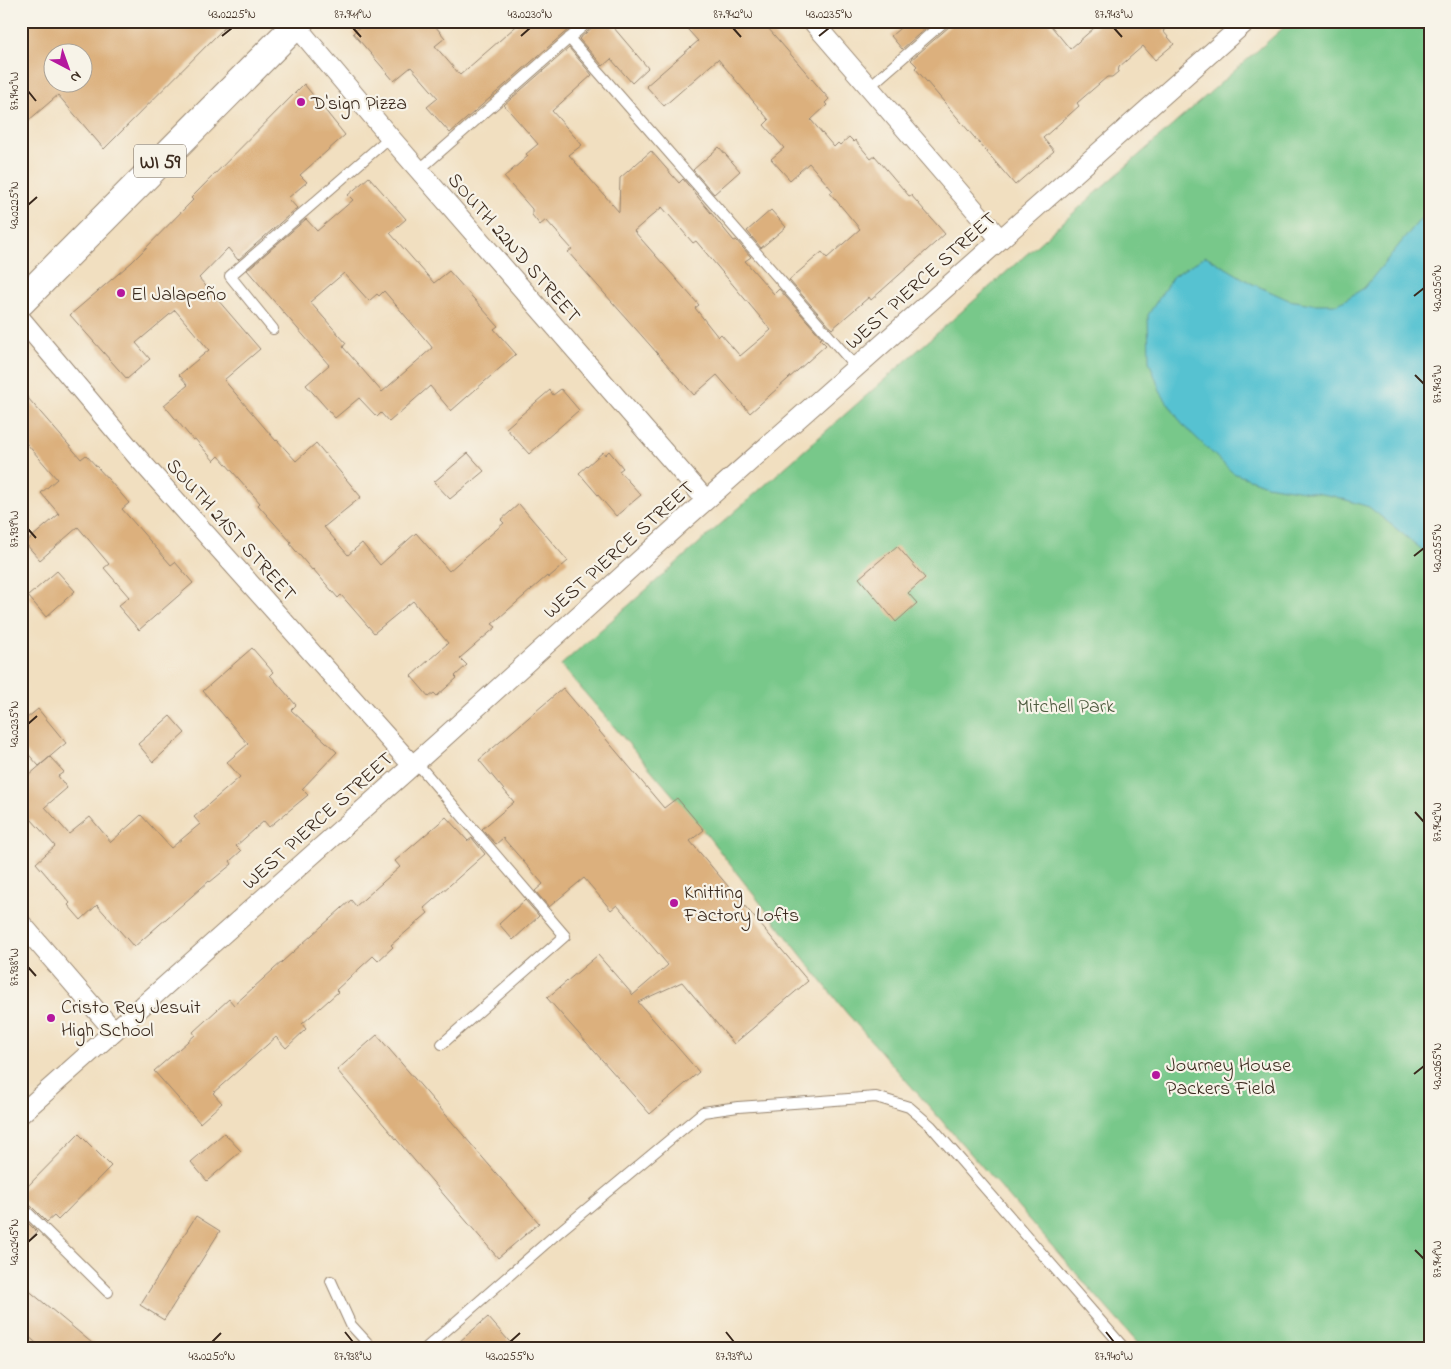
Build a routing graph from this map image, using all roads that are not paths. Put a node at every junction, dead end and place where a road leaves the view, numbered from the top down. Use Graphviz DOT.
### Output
graph roads {
  1 [pos="589,21"];
  2 [pos="812,21"];
  3 [pos="945,21"];
  4 [pos="1247,21"];
  5 [pos="296,23"];
  6 [pos="569,38"];
  7 [pos="869,88"];
  8 [pos="390,137"];
  9 [pos="419,170"];
  10 [pos="1000,238"];
  11 [pos="21,302"];
  12 [pos="21,319"];
  13 [pos="273,329"];
  14 [pos="856,367"];
  15 [pos="706,500"];
  16 [pos="414,764"];
  17 [pos="21,924"];
  18 [pos="114,1031"];
  19 [pos="442,1044"];
  20 [pos="21,1114"];
  21 [pos="21,1206"];
  22 [pos="331,1281"];
  23 [pos="108,1292"];
  24 [pos="372,1348"];
  25 [pos="426,1348"];
  26 [pos="1124,1348"];
  1 -- 6 [label="lane"];
  2 -- 7 [label="street"];
  3 -- 7 [label="lane"];
  4 -- 10 [label="street, WEST PIERCE STREET"];
  5 -- 8 [label="street, SOUTH 22ND STREET"];
  5 -- 11 [label="main road, WI 59"];
  6 -- 9 [label="lane"];
  6 -- 14 [label="lane"];
  7 -- 10 [label="street"];
  8 -- 9 [label="street, SOUTH 22ND STREET"];
  8 -- 13 [label="lane"];
  9 -- 15 [label="street, SOUTH 22ND STREET"];
  10 -- 14 [label="street, WEST PIERCE STREET"];
  12 -- 16 [label="street, SOUTH 21ST STREET"];
  14 -- 15 [label="street, WEST PIERCE STREET"];
  15 -- 16 [label="street, WEST PIERCE STREET"];
  16 -- 18 [label="street, WEST PIERCE STREET"];
  16 -- 19 [label="lane"];
  17 -- 18 [label="street"];
  18 -- 20 [label="street, WEST PIERCE STREET"];
  21 -- 23 [label="lane"];
  22 -- 24 [label="lane"];
  25 -- 26 [label="lane"];
}
